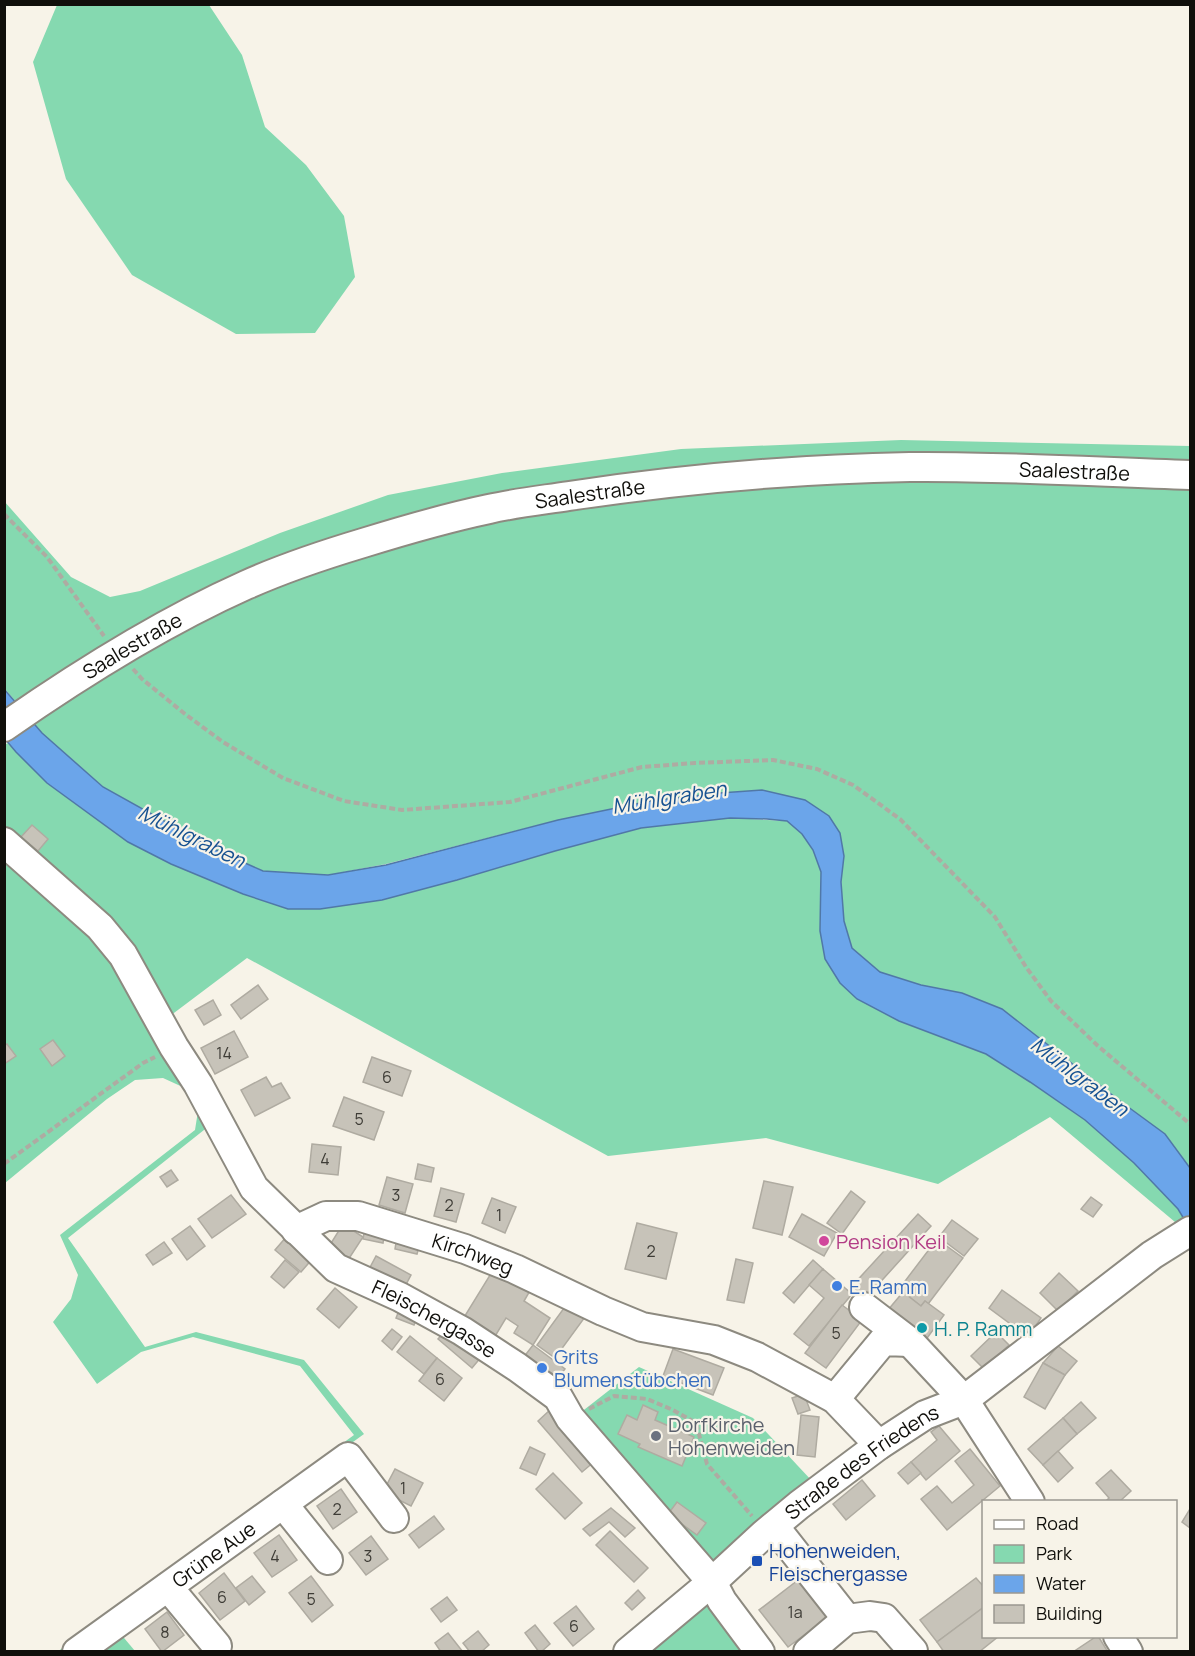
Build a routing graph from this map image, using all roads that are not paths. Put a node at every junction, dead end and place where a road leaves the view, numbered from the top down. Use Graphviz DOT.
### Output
graph roads {
  1 [pos="1191,475"];
  2 [pos="4,727"];
  3 [pos="4,842"];
  4 [pos="296,1230"];
  5 [pos="1187,1233"];
  6 [pos="864,1307"];
  7 [pos="910,1342"];
  8 [pos="835,1399"];
  9 [pos="964,1400"];
  10 [pos="879,1445"];
  11 [pos="1029,1500"];
  12 [pos="283,1504"];
  13 [pos="394,1518"];
  14 [pos="769,1530"];
  15 [pos="328,1560"];
  16 [pos="712,1582"];
  17 [pos="168,1587"];
  18 [pos="847,1619"];
  19 [pos="1119,1638"];
  20 [pos="217,1646"];
  21 [pos="913,1651"];
  22 [pos="77,1652"];
  23 [pos="628,1652"];
  24 [pos="760,1652"];
  25 [pos="808,1652"];
  26 [pos="1128,1652"];
  1 -- 2 [label="street, Saalestraße"];
  3 -- 4 [label="street, Fleischergasse"];
  4 -- 8 [label="street, Kirchweg"];
  4 -- 16 [label="street, Fleischergasse"];
  5 -- 9 [label="street, Straße des Friedens"];
  6 -- 7 [label="street"];
  7 -- 8 [label="street"];
  7 -- 9 [label="street"];
  8 -- 10 [label="street, Kirchweg"];
  9 -- 10 [label="street, Straße des Friedens"];
  9 -- 11 [label="street, Straße des Friedens"];
  10 -- 14 [label="street, Straße des Friedens"];
  12 -- 13 [label="street, Grüne Aue"];
  12 -- 15 [label="street"];
  12 -- 17 [label="street, Grüne Aue"];
  14 -- 16 [label="street, Straße des Friedens"];
  14 -- 18 [label="street"];
  16 -- 23 [label="street, Straße des Friedens"];
  16 -- 24 [label="street, Fleischergasse"];
  17 -- 20 [label="street"];
  17 -- 22 [label="street, Grüne Aue"];
  18 -- 21 [label="street"];
  18 -- 25 [label="street"];
  19 -- 26 [label="street"];
}
